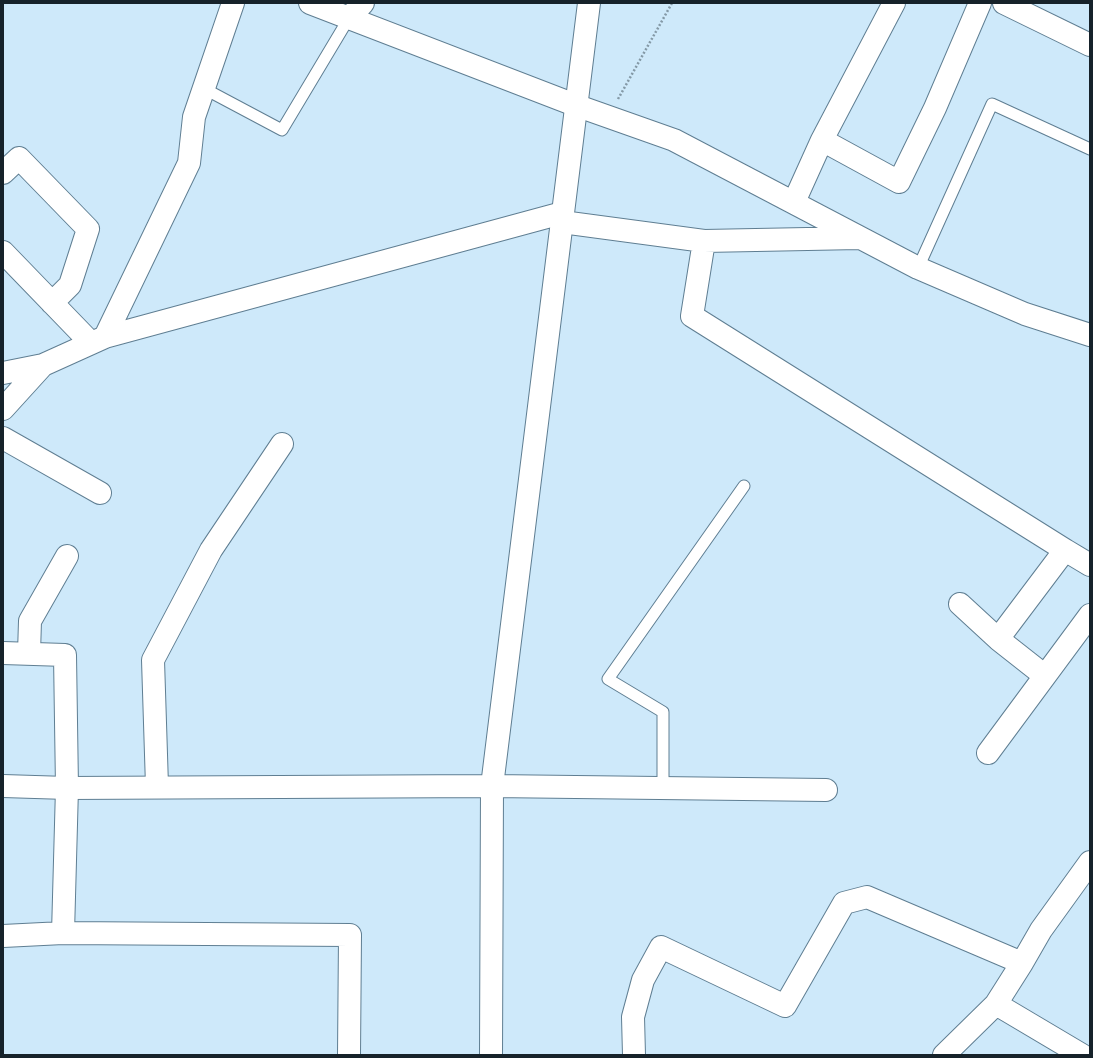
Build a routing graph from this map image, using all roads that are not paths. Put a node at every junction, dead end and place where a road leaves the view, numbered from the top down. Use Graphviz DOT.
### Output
graph roads {
  1 [pos="233,3"];
  2 [pos="310,3"];
  3 [pos="589,3"];
  4 [pos="894,3"];
  5 [pos="980,3"];
  6 [pos="1004,3"];
  7 [pos="356,11"];
  8 [pos="1090,46"];
  9 [pos="204,88"];
  10 [pos="575,105"];
  11 [pos="822,140"];
  12 [pos="1090,149"];
  13 [pos="3,173"];
  14 [pos="794,202"];
  15 [pos="562,218"];
  16 [pos="862,238"];
  17 [pos="704,241"];
  18 [pos="3,252"];
  19 [pos="918,268"];
  20 [pos="52,303"];
  21 [pos="1090,335"];
  22 [pos="98,340"];
  23 [pos="43,365"];
  24 [pos="3,373"];
  25 [pos="3,410"];
  26 [pos="3,438"];
  27 [pos="282,444"];
  28 [pos="744,486"];
  29 [pos="100,493"];
  30 [pos="1065,550"];
  31 [pos="67,556"];
  32 [pos="1090,564"];
  33 [pos="960,604"];
  34 [pos="1090,615"];
  35 [pos="998,639"];
  36 [pos="3,653"];
  37 [pos="29,653"];
  38 [pos="1045,676"];
  39 [pos="988,753"];
  40 [pos="3,786"];
  41 [pos="157,786"];
  42 [pos="492,786"];
  43 [pos="67,788"];
  44 [pos="663,788"];
  45 [pos="826,790"];
  46 [pos="1089,864"];
  47 [pos="63,933"];
  48 [pos="3,936"];
  49 [pos="1022,963"];
  50 [pos="996,1004"];
  51 [pos="349,1055"];
  52 [pos="491,1055"];
  53 [pos="634,1055"];
  54 [pos="944,1055"];
  55 [pos="1082,1055"];
  1 -- 9 [label="street"];
  2 -- 7 [label="street"];
  3 -- 10 [label="street"];
  4 -- 11 [label="street"];
  5 -- 11 [label="street"];
  6 -- 8 [label="street"];
  7 -- 9 [label="lane"];
  7 -- 10 [label="street"];
  9 -- 22 [label="street"];
  10 -- 14 [label="street"];
  10 -- 15 [label="street"];
  11 -- 14 [label="street"];
  12 -- 19 [label="lane"];
  13 -- 20 [label="street"];
  14 -- 16 [label="street"];
  15 -- 17 [label="street"];
  15 -- 22 [label="street"];
  15 -- 42 [label="street"];
  16 -- 17 [label="street"];
  16 -- 19 [label="street"];
  17 -- 30 [label="street"];
  18 -- 20 [label="street"];
  19 -- 21 [label="street"];
  20 -- 22 [label="street"];
  22 -- 23 [label="street"];
  23 -- 24 [label="street"];
  23 -- 25 [label="street"];
  26 -- 29 [label="street"];
  27 -- 41 [label="street"];
  28 -- 44 [label="lane"];
  30 -- 32 [label="street"];
  30 -- 35 [label="street"];
  31 -- 37 [label="street"];
  33 -- 35 [label="street"];
  34 -- 38 [label="street"];
  35 -- 38 [label="street"];
  36 -- 37 [label="street"];
  37 -- 43 [label="street"];
  38 -- 39 [label="street"];
  40 -- 43 [label="street"];
  41 -- 42 [label="street"];
  41 -- 43 [label="street"];
  42 -- 44 [label="street"];
  42 -- 52 [label="street"];
  43 -- 47 [label="street"];
  44 -- 45 [label="street"];
  46 -- 49 [label="street"];
  47 -- 48 [label="street"];
  47 -- 51 [label="street"];
  49 -- 50 [label="street"];
  49 -- 53 [label="street"];
  50 -- 54 [label="street"];
  50 -- 55 [label="street"];
}
